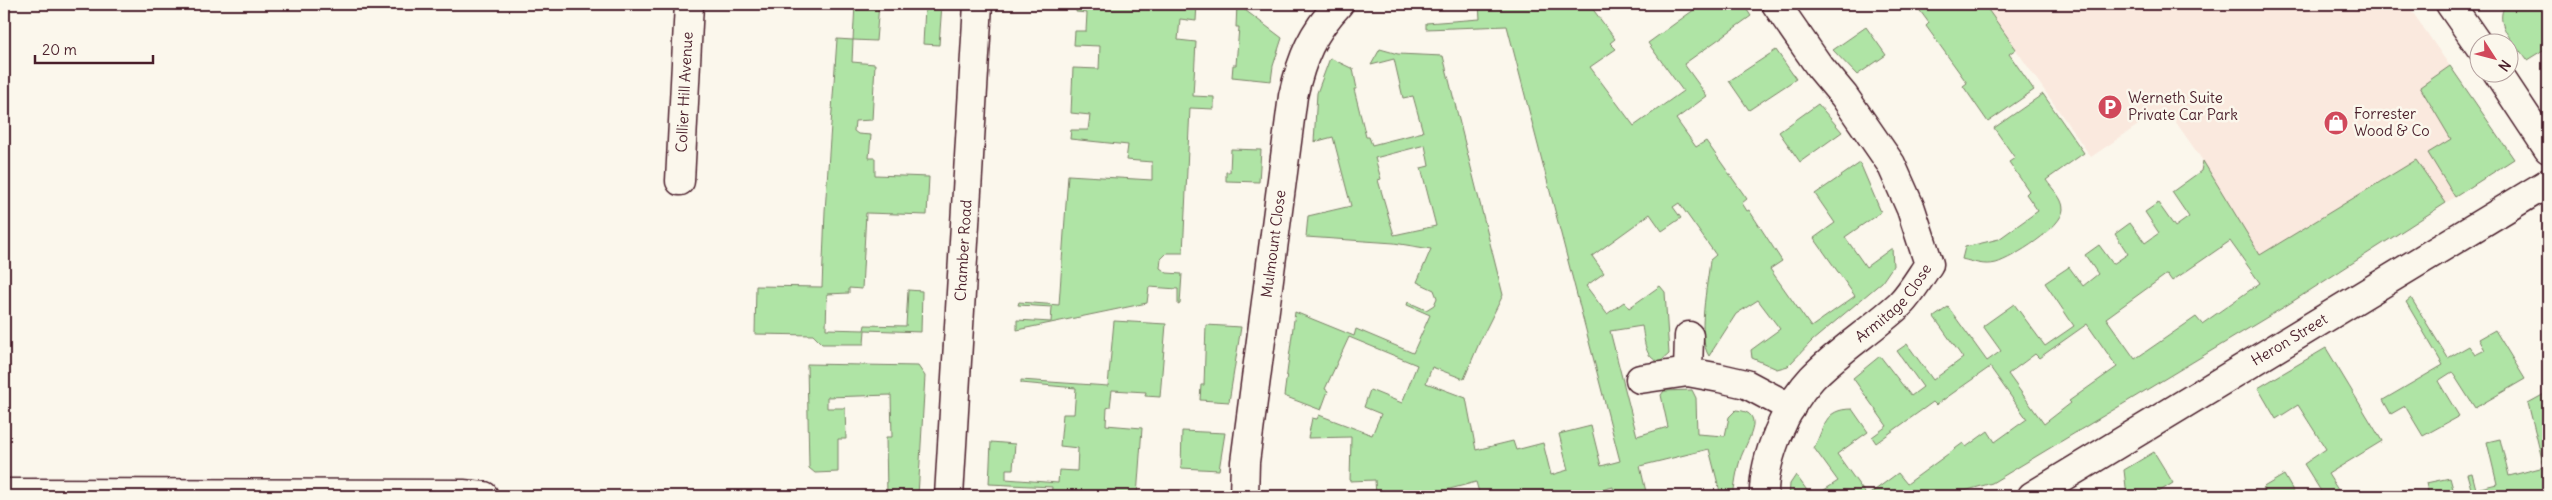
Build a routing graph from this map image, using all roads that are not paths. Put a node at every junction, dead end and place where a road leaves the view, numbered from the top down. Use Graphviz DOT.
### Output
graph roads {
  1 [pos="689,4"];
  2 [pos="978,4"];
  3 [pos="1339,4"];
  4 [pos="1776,4"];
  5 [pos="2450,4"];
  6 [pos="2470,33"];
  7 [pos="2503,82"];
  8 [pos="2548,149"];
  9 [pos="680,181"];
  10 [pos="2545,191"];
  11 [pos="1688,336"];
  12 [pos="1688,372"];
  13 [pos="1640,379"];
  14 [pos="1791,408"];
  15 [pos="4,493"];
  16 [pos="484,496"];
  17 [pos="949,496"];
  18 [pos="1244,496"];
  19 [pos="1764,496"];
  20 [pos="2032,496"];
  1 -- 9 [label="street, Collier Hill Avenue"];
  2 -- 17 [label="street, Chamber Road"];
  3 -- 18 [label="street, Mulmount Close"];
  4 -- 14 [label="street, Armitage Close"];
  5 -- 6 [label="street"];
  7 -- 8 [label="street"];
  10 -- 20 [label="street, Heron Street"];
  11 -- 12 [label="street"];
  12 -- 13 [label="street"];
  12 -- 14 [label="street"];
  14 -- 19 [label="street, Armitage Close"];
  15 -- 16 [label="street"];
}
